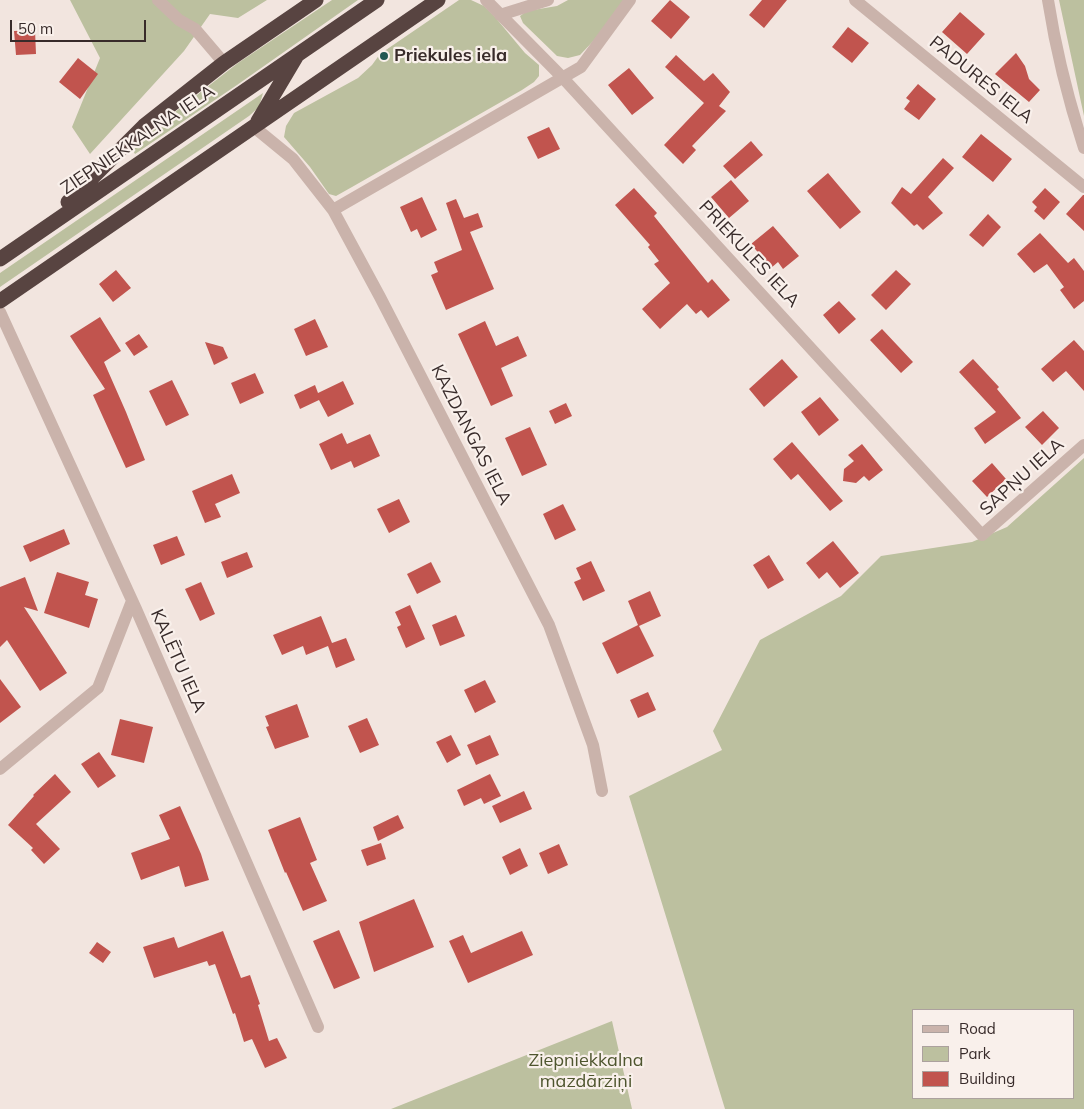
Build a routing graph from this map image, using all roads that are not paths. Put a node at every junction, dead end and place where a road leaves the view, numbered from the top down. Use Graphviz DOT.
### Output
graph roads {
  1 [pos="158,0"];
  2 [pos="316,0"];
  3 [pos="377,0"];
  4 [pos="438,0"];
  5 [pos="486,0"];
  6 [pos="548,0"];
  7 [pos="630,0"];
  8 [pos="855,0"];
  9 [pos="1048,0"];
  10 [pos="500,15"];
  11 [pos="298,53"];
  12 [pos="224,63"];
  13 [pos="563,78"];
  14 [pos="254,127"];
  15 [pos="1084,148"];
  16 [pos="1084,187"];
  17 [pos="333,210"];
  18 [pos="42,229"];
  19 [pos="0,259"];
  20 [pos="0,301"];
  21 [pos="0,312"];
  22 [pos="1084,445"];
  23 [pos="982,535"];
  24 [pos="132,601"];
  25 [pos="0,769"];
  26 [pos="602,791"];
  27 [pos="318,1027"];
  1 -- 12 [label="street"];
  2 -- 12 [label="highway"];
  3 -- 11 [label="highway, ZIEPNIEKKALNA IELA"];
  4 -- 14 [label="highway, ZIEPNIEKKALNA IELA"];
  5 -- 10 [label="street, PRIEKULES IELA"];
  6 -- 10 [label="street"];
  7 -- 13 [label="street"];
  8 -- 16 [label="street, PADURES IELA"];
  9 -- 15 [label="street"];
  10 -- 13 [label="street, PRIEKULES IELA"];
  11 -- 14 [label="highway, ZIEPNIEKKALNA IELA"];
  11 -- 18 [label="highway, ZIEPNIEKKALNA IELA"];
  12 -- 18 [label="highway"];
  13 -- 17 [label="street"];
  13 -- 23 [label="street, PRIEKULES IELA"];
  14 -- 17 [label="street, KAZDANGAS IELA"];
  14 -- 20 [label="highway, ZIEPNIEKKALNA IELA"];
  17 -- 26 [label="street, KAZDANGAS IELA"];
  18 -- 19 [label="highway, ZIEPNIEKKALNA IELA"];
  21 -- 24 [label="street, KALĒTU IELA"];
  22 -- 23 [label="street, SAPŅU IELA"];
  24 -- 25 [label="street"];
  24 -- 27 [label="street, KALĒTU IELA"];
}
